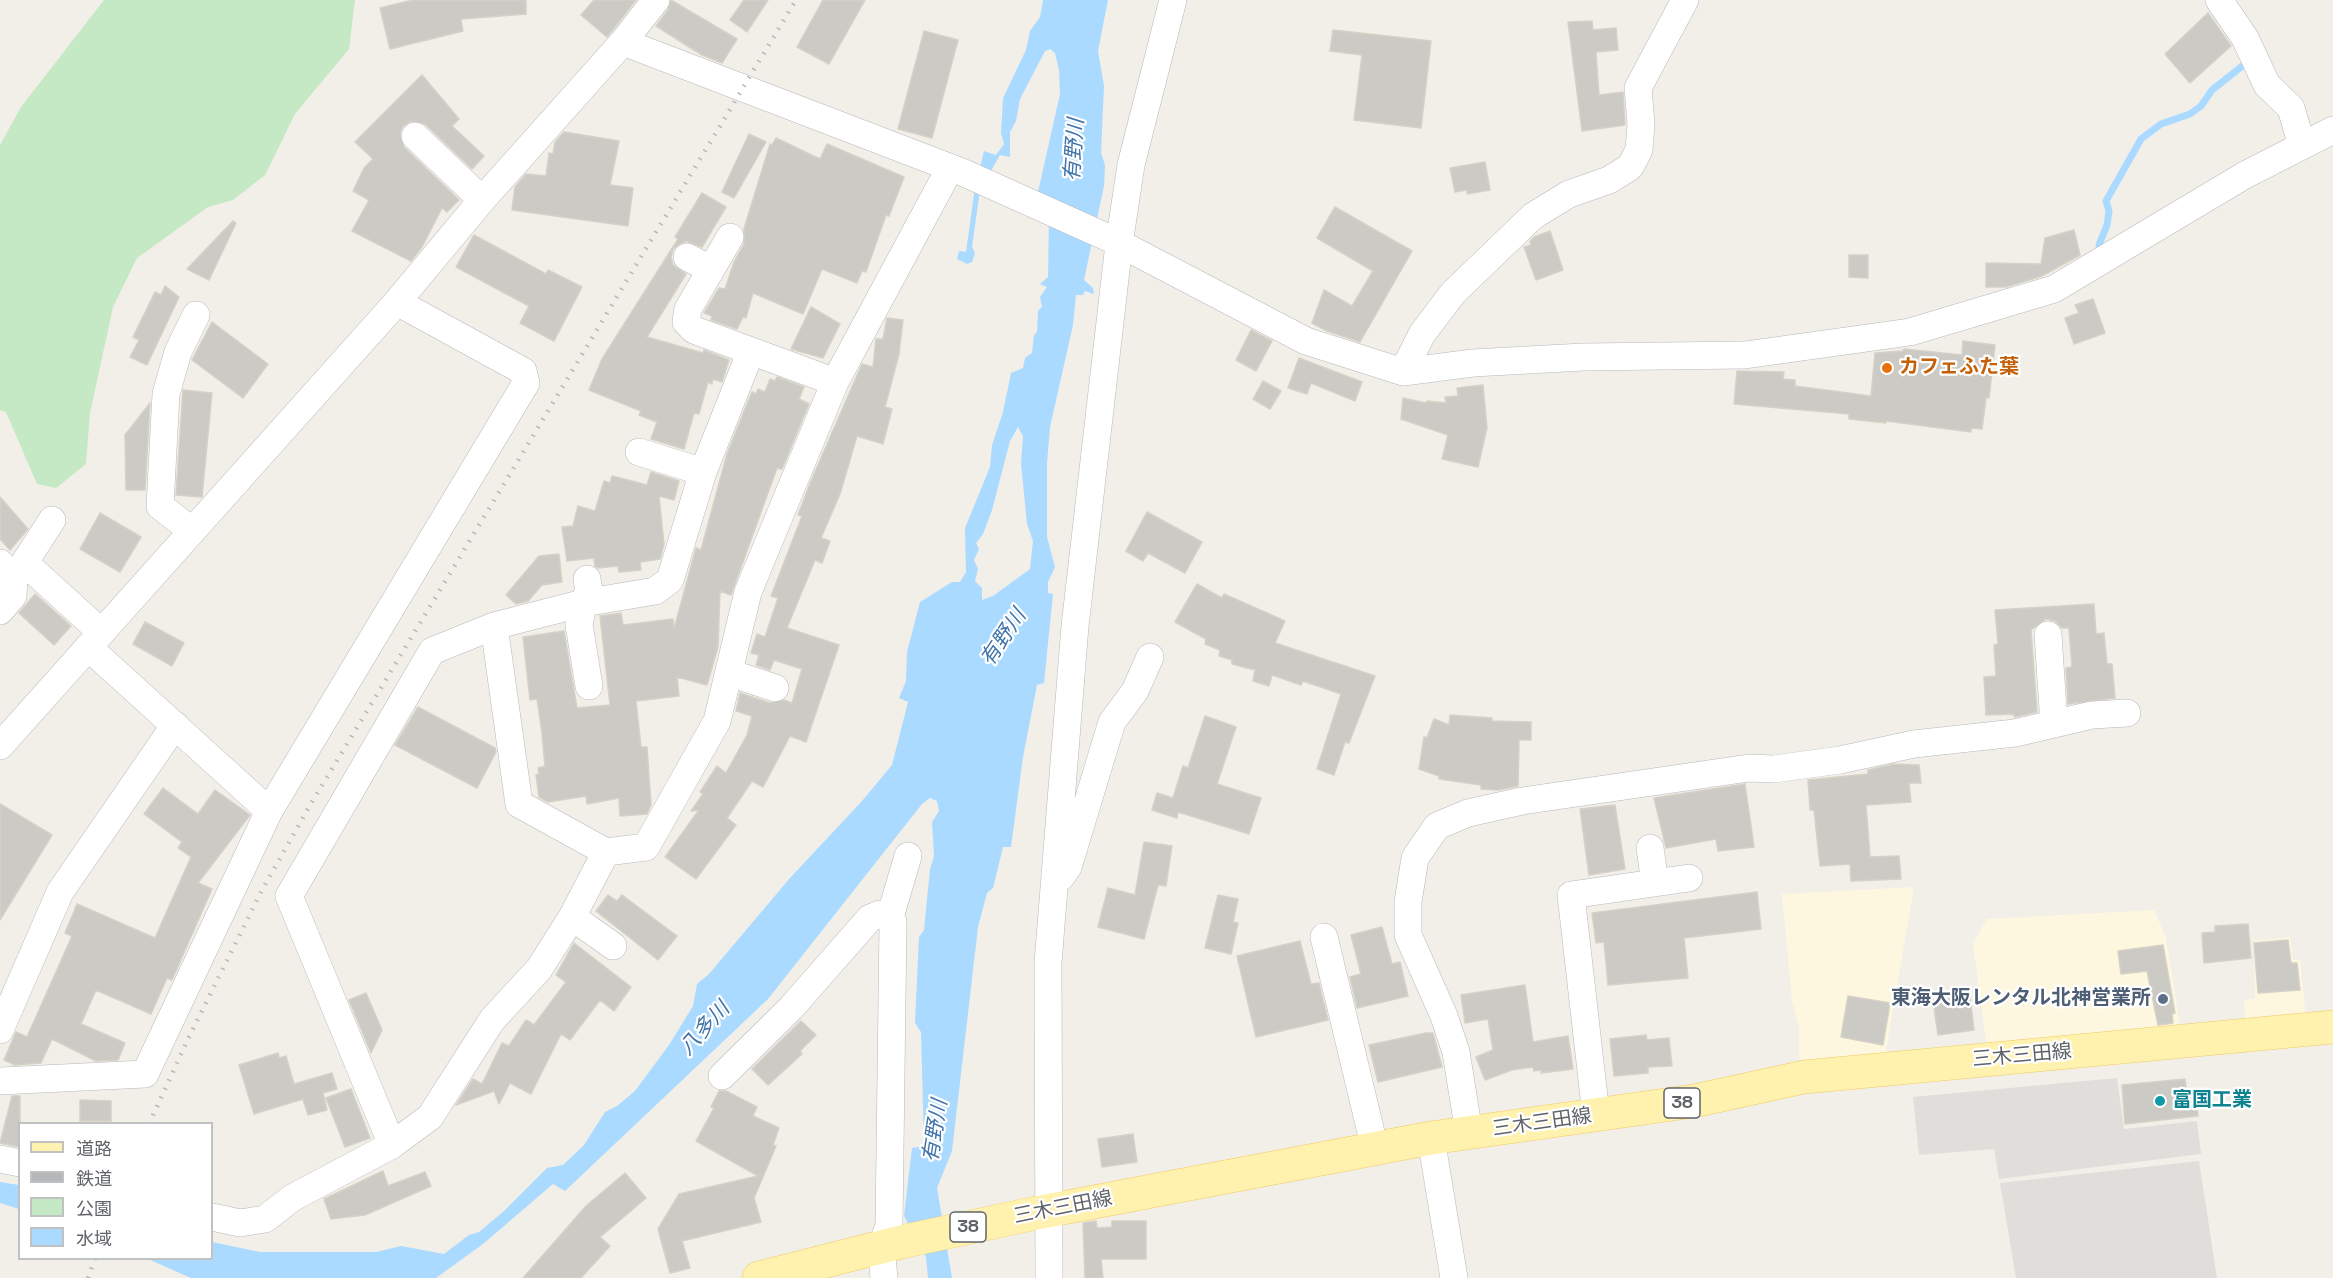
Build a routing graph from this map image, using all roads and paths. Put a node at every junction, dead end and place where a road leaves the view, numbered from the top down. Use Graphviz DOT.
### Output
graph roads {
  1 [pos="656,0"];
  2 [pos="1173,0"];
  3 [pos="1685,0"];
  4 [pos="2219,0"];
  5 [pos="623,42"];
  6 [pos="2333,130"];
  7 [pos="428,141"];
  8 [pos="2302,146"];
  9 [pos="956,170"];
  10 [pos="482,200"];
  11 [pos="730,237"];
  12 [pos="1115,241"];
  13 [pos="397,302"];
  14 [pos="196,315"];
  15 [pos="751,351"];
  16 [pos="1403,372"];
  17 [pos="835,382"];
  18 [pos="639,452"];
  19 [pos="703,472"];
  20 [pos="52,520"];
  21 [pos="191,530"];
  22 [pos="13,568"];
  23 [pos="585,591"];
  24 [pos="0,611"];
  25 [pos="494,626"];
  26 [pos="2048,634"];
  27 [pos="95,639"];
  28 [pos="1150,657"];
  29 [pos="730,673"];
  30 [pos="589,686"];
  31 [pos="775,688"];
  32 [pos="2127,713"];
  33 [pos="2054,724"];
  34 [pos="175,725"];
  35 [pos="1,744"];
  36 [pos="269,811"];
  37 [pos="1650,848"];
  38 [pos="606,852"];
  39 [pos="908,856"];
  40 [pos="1689,878"];
  41 [pos="1655,883"];
  42 [pos="1053,888"];
  43 [pos="572,917"];
  44 [pos="890,917"];
  45 [pos="1324,937"];
  46 [pos="613,946"];
  47 [pos="2333,1027"];
  48 [pos="0,1030"];
  49 [pos="722,1076"];
  50 [pos="0,1081"];
  51 [pos="1596,1115"];
  52 [pos="1469,1132"];
  53 [pos="1431,1138"];
  54 [pos="392,1145"];
  55 [pos="1375,1149"];
  56 [pos="0,1159"];
  57 [pos="18,1163"];
  58 [pos="1042,1212"];
  59 [pos="213,1216"];
  60 [pos="889,1256"];
  61 [pos="759,1278"];
  62 [pos="1049,1278"];
  63 [pos="1454,1278"];
  1 -- 5 [label="street"];
  2 -- 12 [label="street"];
  3 -- 16 [label="street"];
  4 -- 8 [label="street"];
  5 -- 9 [label="street"];
  5 -- 10 [label="street"];
  6 -- 8 [label="street"];
  7 -- 10 [label="street"];
  8 -- 16 [label="street"];
  9 -- 12 [label="street"];
  9 -- 17 [label="street"];
  10 -- 13 [label="street"];
  11 -- 15 [label="street"];
  12 -- 16 [label="street"];
  12 -- 42 [label="street"];
  13 -- 21 [label="street"];
  13 -- 36 [label="street"];
  14 -- 21 [label="street"];
  15 -- 17 [label="street"];
  15 -- 19 [label="street"];
  17 -- 29 [label="street"];
  18 -- 19 [label="street"];
  19 -- 23 [label="street"];
  20 -- 22 [label="street"];
  21 -- 27 [label="street"];
  22 -- 24 [label="street"];
  22 -- 27 [label="street"];
  23 -- 25 [label="street"];
  23 -- 30 [label="street"];
  25 -- 38 [label="street"];
  25 -- 54 [label="street"];
  26 -- 33 [label="street"];
  27 -- 34 [label="street"];
  27 -- 35 [label="street"];
  28 -- 42 [label="street"];
  29 -- 31 [label="street"];
  29 -- 38 [label="street"];
  32 -- 33 [label="street"];
  33 -- 52 [label="street"];
  34 -- 36 [label="street"];
  34 -- 48 [label="street"];
  36 -- 50 [label="street"];
  37 -- 41 [label="street"];
  38 -- 43 [label="street"];
  39 -- 44 [label="street"];
  40 -- 41 [label="street"];
  41 -- 51 [label="street"];
  42 -- 58 [label="street"];
  43 -- 46 [label="street"];
  43 -- 54 [label="street"];
  44 -- 49 [label="street"];
  44 -- 60 [label="street"];
  45 -- 55 [label="street"];
  47 -- 51 [label="main road, 三木三田線 / 38"];
  51 -- 52 [label="main road, 三木三田線 / 38"];
  52 -- 53 [label="main road, 三木三田線 / 38"];
  53 -- 55 [label="main road, 三木三田線 / 38"];
  53 -- 63 [label="street"];
  54 -- 59 [label="street"];
  55 -- 58 [label="main road, 三木三田線 / 38"];
  56 -- 57 [label="street"];
  58 -- 60 [label="main road, 三木三田線 / 38"];
  58 -- 62 [label="street"];
  60 -- 61 [label="main road, 三木三田線 / 38"];
}
